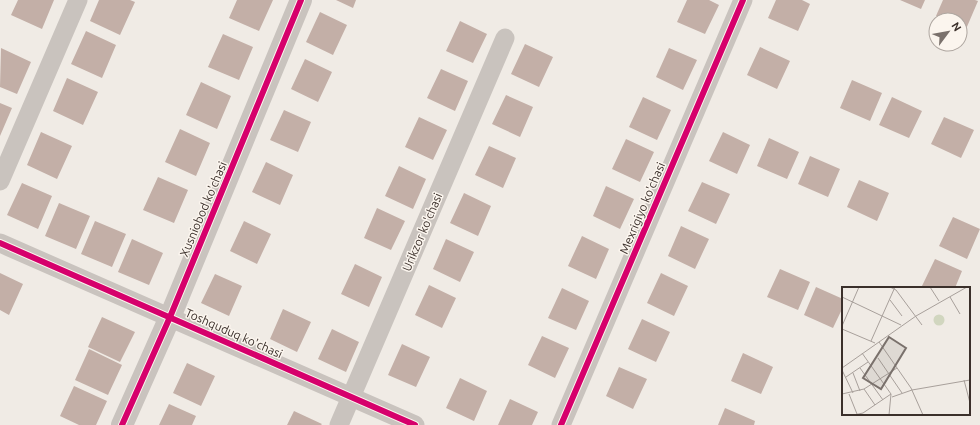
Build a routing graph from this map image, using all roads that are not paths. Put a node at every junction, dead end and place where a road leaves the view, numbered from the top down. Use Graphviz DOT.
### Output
graph roads {
  1 [pos="78,0"];
  2 [pos="301,0"];
  3 [pos="743,0"];
  4 [pos="505,38"];
  5 [pos="0,181"];
  6 [pos="0,243"];
  7 [pos="170,317"];
  8 [pos="351,397"];
  9 [pos="122,425"];
  10 [pos="339,425"];
  11 [pos="415,425"];
  12 [pos="561,425"];
  1 -- 5 [label="street"];
  2 -- 7 [label="street, Xusniobod ko'chasi"];
  3 -- 12 [label="street, Mexrigiyo ko'chasi"];
  4 -- 8 [label="street, Urikzor ko'chasi"];
  6 -- 7 [label="street, Toshquduq ko'chasi"];
  7 -- 8 [label="street, Toshquduq ko'chasi"];
  7 -- 9 [label="street, Xusniobod ko'chasi"];
  8 -- 10 [label="street, Urikzor ko'chasi"];
  8 -- 11 [label="street, Toshquduq ko'chasi"];
}
